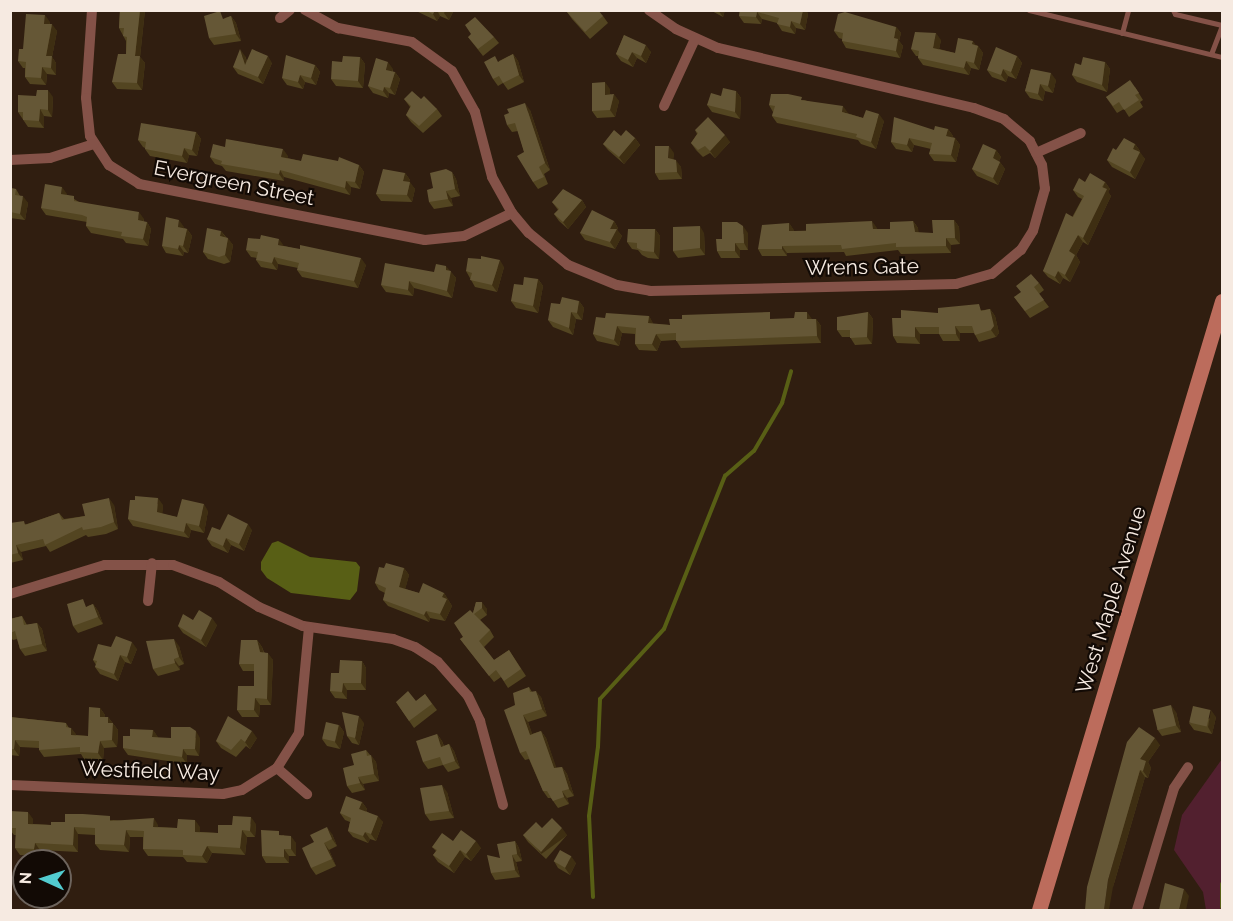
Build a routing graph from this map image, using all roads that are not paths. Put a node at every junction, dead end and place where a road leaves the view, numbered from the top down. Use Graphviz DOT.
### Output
graph roads {
  1 [pos="92,10"];
  2 [pos="290,10"];
  3 [pos="305,10"];
  4 [pos="649,10"];
  5 [pos="1029,10"];
  6 [pos="1128,10"];
  7 [pos="1173,10"];
  8 [pos="280,18"];
  9 [pos="1222,25"];
  10 [pos="1122,33"];
  11 [pos="695,39"];
  12 [pos="1211,54"];
  13 [pos="1222,57"];
  14 [pos="664,106"];
  15 [pos="1081,133"];
  16 [pos="94,144"];
  17 [pos="1036,153"];
  18 [pos="10,160"];
  19 [pos="512,213"];
  20 [pos="1222,303"];
  21 [pos="152,563"];
  22 [pos="10,594"];
  23 [pos="148,601"];
  24 [pos="309,627"];
  25 [pos="1188,767"];
  26 [pos="278,768"];
  27 [pos="10,785"];
  28 [pos="307,794"];
  29 [pos="503,805"];
  30 [pos="1039,910"];
  31 [pos="1137,910"];
  1 -- 16 [label="street, Evergreen Street"];
  2 -- 8 [label="street"];
  3 -- 19 [label="street, Wrens Gate"];
  4 -- 11 [label="street, Wrens Gate"];
  5 -- 10 [label="lane"];
  6 -- 10 [label="lane"];
  7 -- 9 [label="lane"];
  9 -- 12 [label="lane"];
  10 -- 12 [label="lane"];
  11 -- 14 [label="street"];
  11 -- 17 [label="street, Wrens Gate"];
  12 -- 13 [label="lane"];
  15 -- 17 [label="street"];
  16 -- 18 [label="street"];
  16 -- 19 [label="street, Evergreen Street"];
  17 -- 19 [label="street, Wrens Gate"];
  20 -- 30 [label="main road, West Maple Avenue"];
  21 -- 22 [label="street"];
  21 -- 23 [label="street"];
  21 -- 24 [label="street"];
  24 -- 26 [label="street"];
  24 -- 29 [label="street"];
  25 -- 31 [label="street"];
  26 -- 27 [label="street, Westfield Way"];
  26 -- 28 [label="street"];
}
